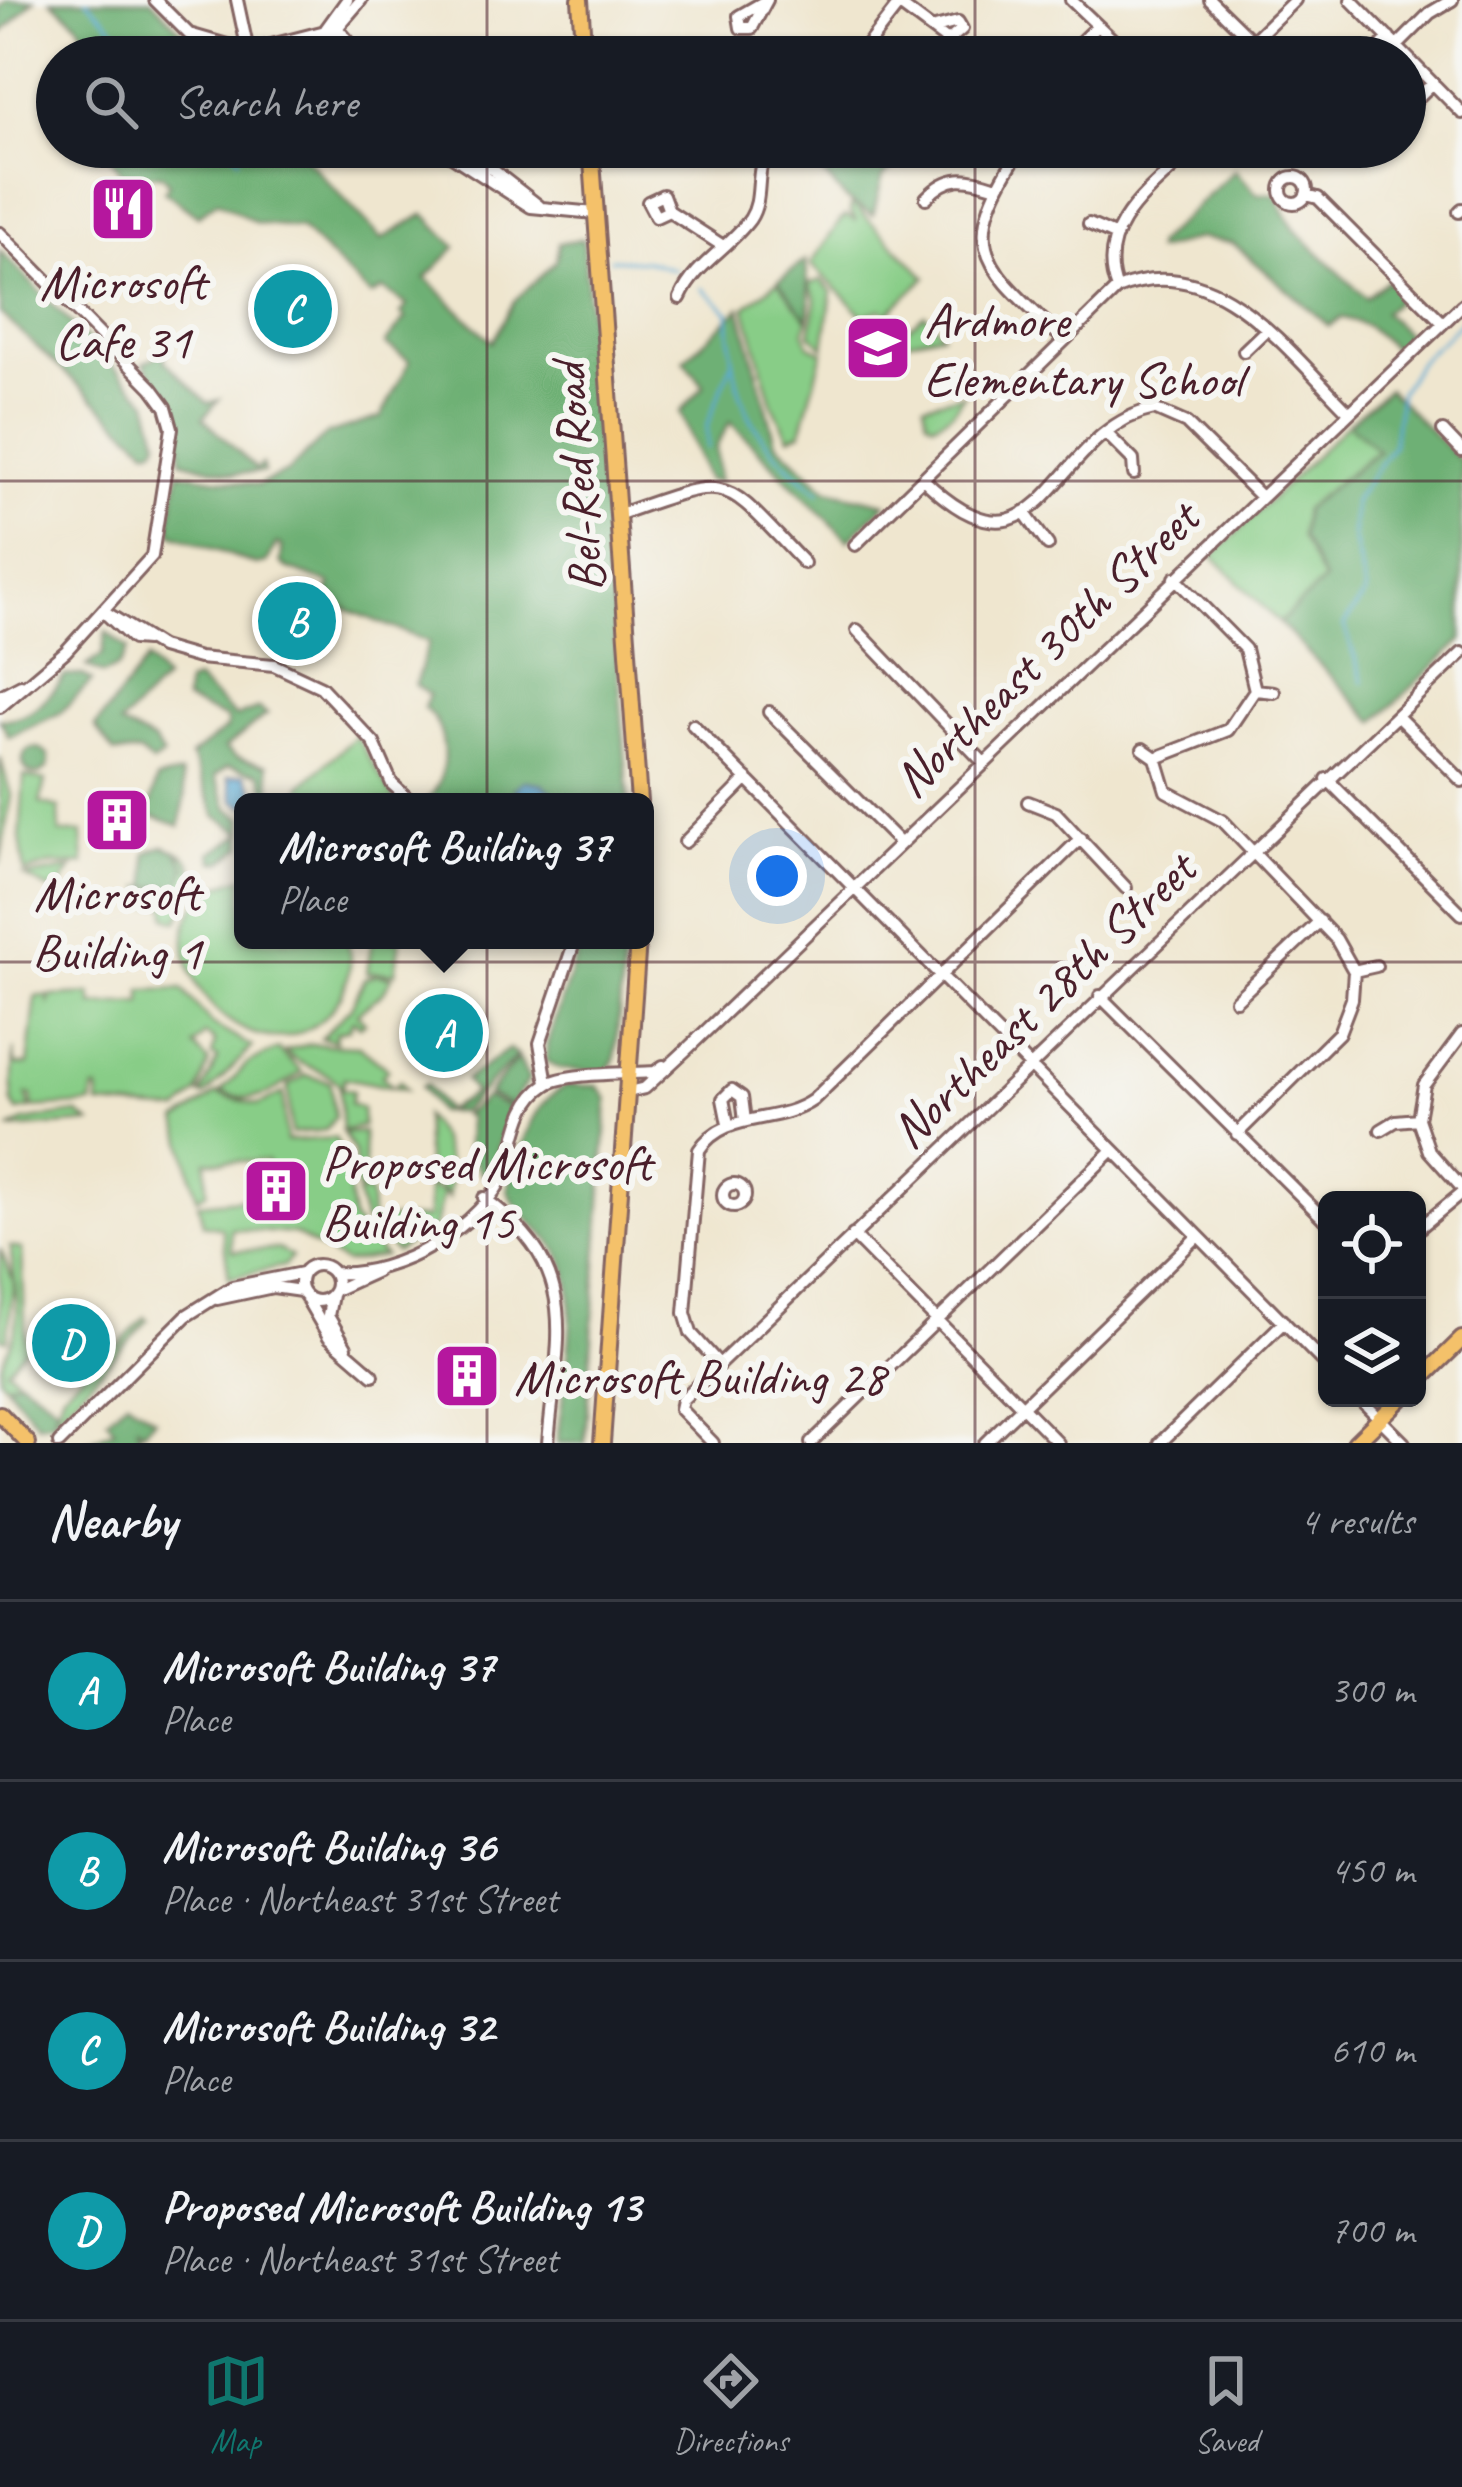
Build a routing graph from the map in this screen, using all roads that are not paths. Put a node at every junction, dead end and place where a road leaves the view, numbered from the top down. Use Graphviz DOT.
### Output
graph roads {
  1 [pos="155,0"];
  2 [pos="237,0"];
  3 [pos="347,0"];
  4 [pos="361,0"];
  5 [pos="580,0"];
  6 [pos="1071,0"];
  7 [pos="1210,0"];
  8 [pos="1295,0"];
  9 [pos="1351,0"];
  10 [pos="1452,0"];
  11 [pos="898,1"];
  12 [pos="1096,26"];
  13 [pos="334,27"];
  14 [pos="935,28"];
  15 [pos="241,32"];
  16 [pos="195,36"];
  17 [pos="239,36"];
  18 [pos="242,36"];
  19 [pos="309,36"];
  20 [pos="339,36"];
  21 [pos="342,36"];
  22 [pos="583,36"];
  23 [pos="873,36"];
  24 [pos="1086,36"];
  25 [pos="1107,36"];
  26 [pos="1247,36"];
  27 [pos="1257,36"];
  28 [pos="1387,36"];
  29 [pos="1401,36"];
  30 [pos="1426,75"];
  31 [pos="1433,82"];
  32 [pos="1426,89"];
  33 [pos="1462,113"];
  34 [pos="482,168"];
  35 [pos="593,168"];
  36 [pos="759,168"];
  37 [pos="1009,168"];
  38 [pos="1174,168"];
  39 [pos="997,187"];
  40 [pos="1306,195"];
  41 [pos="926,198"];
  42 [pos="669,211"];
  43 [pos="596,213"];
  44 [pos="1088,224"];
  45 [pos="0,233"];
  46 [pos="1114,235"];
  47 [pos="723,245"];
  48 [pos="1117,289"];
  49 [pos="680,298"];
  50 [pos="1462,305"];
  51 [pos="1443,323"];
  52 [pos="1267,329"];
  53 [pos="1064,340"];
  54 [pos="1244,351"];
  55 [pos="1349,412"];
  56 [pos="1443,431"];
  57 [pos="1106,433"];
  58 [pos="1462,451"];
  59 [pos="1134,474"];
  60 [pos="923,479"];
  61 [pos="1260,496"];
  62 [pos="1024,512"];
  63 [pos="620,514"];
  64 [pos="855,545"];
  65 [pos="1048,545"];
  66 [pos="804,563"];
  67 [pos="1175,578"];
  68 [pos="105,612"];
  69 [pos="857,630"];
  70 [pos="1462,653"];
  71 [pos="40,676"];
  72 [pos="1255,690"];
  73 [pos="1274,692"];
  74 [pos="0,696"];
  75 [pos="0,707"];
  76 [pos="769,712"];
  77 [pos="1397,716"];
  78 [pos="693,724"];
  79 [pos="1143,748"];
  80 [pos="1156,758"];
  81 [pos="983,762"];
  82 [pos="747,779"];
  83 [pos="1327,779"];
  84 [pos="1462,781"];
  85 [pos="402,793"];
  86 [pos="638,793"];
  87 [pos="1028,802"];
  88 [pos="1081,838"];
  89 [pos="686,842"];
  90 [pos="899,842"];
  91 [pos="1253,851"];
  92 [pos="851,888"];
  93 [pos="1126,888"];
  94 [pos="1462,914"];
  95 [pos="1319,921"];
  96 [pos="572,949"];
  97 [pos="637,949"];
  98 [pos="1376,966"];
  99 [pos="1354,971"];
  100 [pos="939,976"];
  101 [pos="1100,996"];
  102 [pos="1236,1000"];
  103 [pos="1462,1034"];
  104 [pos="686,1050"];
  105 [pos="1028,1065"];
  106 [pos="628,1073"];
  107 [pos="548,1084"];
  108 [pos="628,1092"];
  109 [pos="1418,1119"];
  110 [pos="746,1120"];
  111 [pos="728,1124"];
  112 [pos="1382,1130"];
  113 [pos="1237,1134"];
  114 [pos="1112,1151"];
  115 [pos="1462,1190"];
  116 [pos="695,1191"];
  117 [pos="723,1193"];
  118 [pos="484,1198"];
  119 [pos="1318,1213"];
  120 [pos="1426,1222"];
  121 [pos="853,1235"];
  122 [pos="1198,1236"];
  123 [pos="377,1271"];
  124 [pos="302,1273"];
  125 [pos="333,1273"];
  126 [pos="333,1292"];
  127 [pos="303,1293"];
  128 [pos="218,1299"];
  129 [pos="937,1321"];
  130 [pos="1284,1322"];
  131 [pos="1462,1339"];
  132 [pos="348,1350"];
  133 [pos="1318,1357"];
  134 [pos="719,1364"];
  135 [pos="1426,1374"];
  136 [pos="373,1375"];
  137 [pos="1022,1407"];
  138 [pos="1368,1407"];
  139 [pos="1392,1407"];
  140 [pos="0,1414"];
  141 [pos="1380,1419"];
  142 [pos="28,1443"];
  143 [pos="59,1443"];
  144 [pos="548,1443"];
  145 [pos="602,1443"];
  146 [pos="713,1443"];
  147 [pos="811,1443"];
  148 [pos="985,1443"];
  149 [pos="1058,1443"];
  150 [pos="1160,1443"];
  151 [pos="1355,1443"];
  152 [pos="1404,1443"];
  1 -- 16 [label="street"];
  2 -- 15 [label="street"];
  3 -- 13 [label="street"];
  4 -- 13 [label="street"];
  5 -- 22 [label="main road"];
  6 -- 12 [label="street"];
  7 -- 26 [label="street"];
  8 -- 27 [label="street"];
  9 -- 28 [label="street"];
  10 -- 29 [label="street"];
  11 -- 14 [label="street"];
  11 -- 23 [label="street"];
  12 -- 24 [label="street"];
  12 -- 25 [label="street"];
  13 -- 19 [label="street"];
  13 -- 20 [label="street"];
  13 -- 21 [label="street"];
  15 -- 17 [label="street"];
  15 -- 18 [label="street"];
  30 -- 31 [label="street"];
  31 -- 32 [label="street"];
  31 -- 33 [label="street"];
  34 -- 43 [label="street"];
  35 -- 43 [label="main road, Bel-Red Road"];
  36 -- 47 [label="street"];
  37 -- 39 [label="street"];
  38 -- 46 [label="street"];
  39 -- 41 [label="street"];
  39 -- 53 [label="street"];
  40 -- 51 [label="street"];
  42 -- 47 [label="street"];
  43 -- 63 [label="main road, Bel-Red Road"];
  44 -- 46 [label="street"];
  45 -- 68 [label="street"];
  46 -- 48 [label="street"];
  47 -- 49 [label="street"];
  48 -- 52 [label="street"];
  48 -- 53 [label="street"];
  50 -- 51 [label="street, Northeast 30th Street"];
  51 -- 55 [label="street, Northeast 30th Street"];
  52 -- 54 [label="street"];
  52 -- 55 [label="street"];
  53 -- 60 [label="street"];
  55 -- 61 [label="street, Northeast 30th Street"];
  56 -- 58 [label="street"];
  57 -- 59 [label="street"];
  57 -- 61 [label="street"];
  57 -- 62 [label="street"];
  60 -- 62 [label="street"];
  60 -- 64 [label="street"];
  61 -- 67 [label="street, Northeast 30th Street"];
  62 -- 65 [label="street"];
  63 -- 66 [label="street"];
  63 -- 86 [label="main road, Bel-Red Road"];
  67 -- 72 [label="street"];
  67 -- 81 [label="street, Northeast 30th Street"];
  68 -- 71 [label="street"];
  68 -- 85 [label="street"];
  69 -- 81 [label="street"];
  70 -- 77 [label="street, Northeast 28th Street"];
  71 -- 74 [label="street"];
  71 -- 75 [label="street"];
  72 -- 73 [label="street"];
  72 -- 80 [label="street"];
  76 -- 90 [label="street"];
  77 -- 83 [label="street, Northeast 28th Street"];
  77 -- 84 [label="street"];
  78 -- 82 [label="street"];
  79 -- 80 [label="street"];
  80 -- 91 [label="street"];
  81 -- 90 [label="street, Northeast 30th Street"];
  82 -- 89 [label="street"];
  82 -- 92 [label="street"];
  83 -- 91 [label="street, Northeast 28th Street"];
  83 -- 94 [label="street"];
  87 -- 88 [label="street"];
  88 -- 93 [label="street"];
  88 -- 100 [label="street"];
  90 -- 92 [label="street, Northeast 30th Street"];
  91 -- 95 [label="street"];
  91 -- 101 [label="street, Northeast 28th Street"];
  92 -- 100 [label="street"];
  92 -- 104 [label="street, Northeast 30th Street"];
  95 -- 99 [label="street"];
  95 -- 102 [label="street"];
  96 -- 107 [label="street"];
  97 -- 106 [label="main road"];
  98 -- 99 [label="street"];
  99 -- 113 [label="street"];
  100 -- 105 [label="street"];
  100 -- 110 [label="street"];
  101 -- 105 [label="street, Northeast 28th Street"];
  101 -- 113 [label="street"];
  103 -- 109 [label="street"];
  104 -- 106 [label="street, Northeast 30th Street"];
  104 -- 108 [label="street, Northeast 30th Street"];
  105 -- 114 [label="street"];
  105 -- 121 [label="street, Northeast 28th Street"];
  106 -- 107 [label="street, Northeast 30th Street"];
  106 -- 108 [label="main road"];
  107 -- 118 [label="street"];
  108 -- 145 [label="main road"];
  109 -- 112 [label="street"];
  109 -- 115 [label="street"];
  110 -- 111 [label="street"];
  110 -- 111 [label="street"];
  111 -- 116 [label="street"];
  113 -- 119 [label="street"];
  114 -- 122 [label="street"];
  114 -- 129 [label="street"];
  115 -- 120 [label="street"];
  116 -- 117 [label="street"];
  116 -- 134 [label="street"];
  118 -- 123 [label="street"];
  118 -- 144 [label="street"];
  121 -- 129 [label="street"];
  121 -- 134 [label="street, Northeast 28th Street"];
  122 -- 130 [label="street"];
  122 -- 137 [label="street"];
  123 -- 125 [label="street"];
  123 -- 126 [label="street"];
  124 -- 125 [label="street"];
  124 -- 127 [label="street"];
  124 -- 128 [label="street"];
  125 -- 126 [label="street"];
  126 -- 127 [label="street"];
  126 -- 132 [label="street"];
  127 -- 128 [label="street"];
  127 -- 132 [label="street"];
  128 -- 143 [label="street"];
  129 -- 137 [label="street"];
  129 -- 147 [label="street"];
  130 -- 133 [label="street"];
  130 -- 150 [label="street"];
  131 -- 135 [label="main road"];
  132 -- 136 [label="street"];
  134 -- 146 [label="street, Northeast 28th Street"];
  137 -- 148 [label="street"];
  137 -- 149 [label="street"];
  138 -- 141 [label="street"];
  139 -- 141 [label="main road"];
  140 -- 142 [label="main road"];
  141 -- 151 [label="main road"];
  141 -- 152 [label="street"];
}
